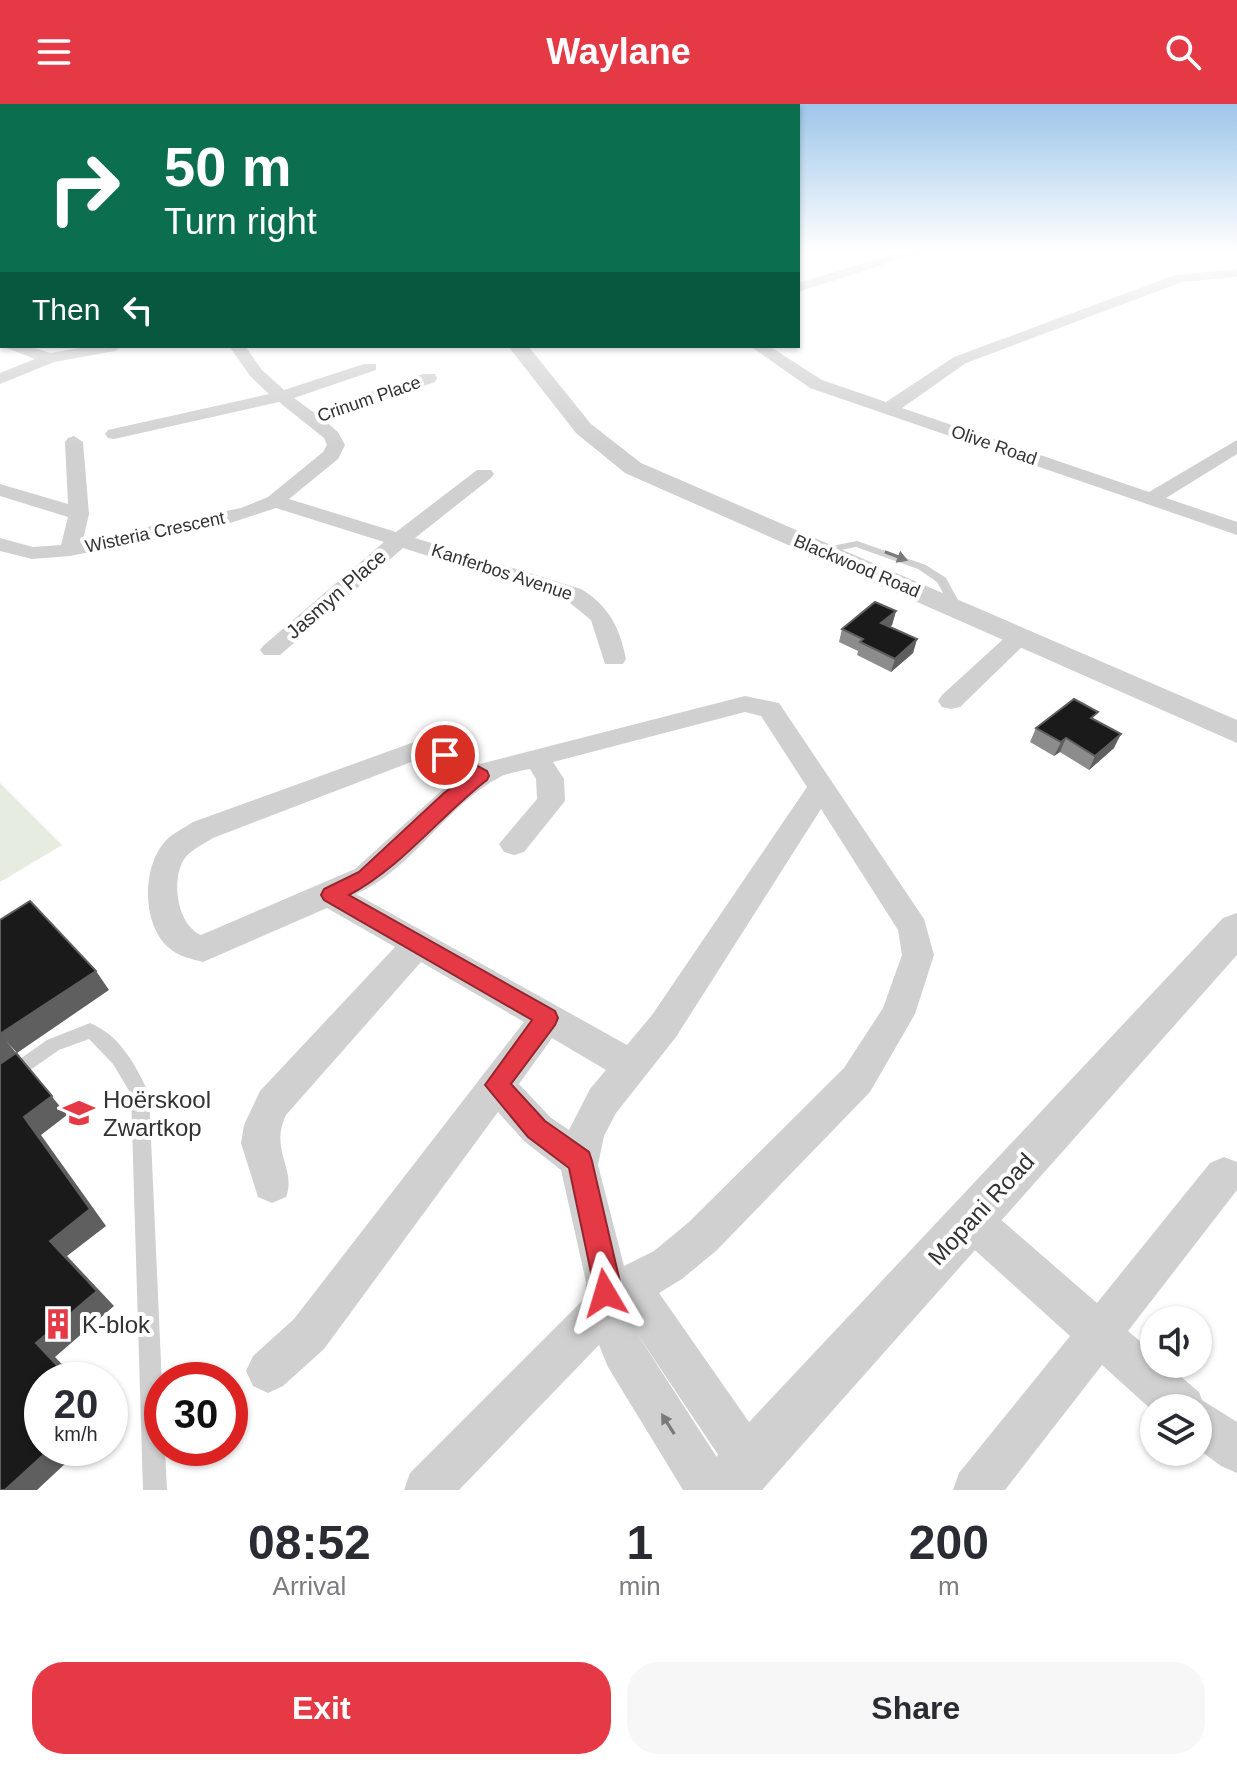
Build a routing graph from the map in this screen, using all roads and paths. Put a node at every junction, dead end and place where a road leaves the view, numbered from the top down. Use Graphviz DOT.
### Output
graph roads {
  1 [pos="1076,317"];
  2 [pos="17,348"];
  3 [pos="104,348"];
  4 [pos="238,348"];
  5 [pos="520,348"];
  6 [pos="761,348"];
  7 [pos="50,358"];
  8 [pos="370,367"];
  9 [pos="429,378"];
  10 [pos="0,379"];
  11 [pos="280,397"];
  12 [pos="888,409"];
  13 [pos="309,419"];
  14 [pos="114,434"];
  15 [pos="74,442"];
  16 [pos="1237,446"];
  17 [pos="484,474"];
  18 [pos="0,490"];
  19 [pos="1151,499"];
  20 [pos="275,501"];
  21 [pos="79,514"];
  22 [pos="1237,529"];
  23 [pos="400,539"];
  24 [pos="0,544"];
  25 [pos="70,550"];
  26 [pos="1019,637"];
  27 [pos="272,650"];
  28 [pos="614,659"];
  29 [pos="951,701"];
  30 [pos="1237,732"];
  31 [pos="536,757"];
  32 [pos="480,776"];
  33 [pos="821,787"];
  34 [pos="514,844"];
  35 [pos="331,895"];
  36 [pos="418,944"];
  37 [pos="1231,946"];
  38 [pos="547,1018"];
  39 [pos="631,1066"];
  40 [pos="0,1083"];
  41 [pos="496,1085"];
  42 [pos="580,1161"];
  43 [pos="1224,1176"];
  44 [pos="272,1184"];
  45 [pos="971,1220"];
  46 [pos="613,1293"];
  47 [pos="1098,1333"];
  48 [pos="268,1371"];
  49 [pos="1167,1394"];
  50 [pos="1212,1431"];
  51 [pos="1237,1450"];
  52 [pos="737,1475"];
  53 [pos="155,1490"];
  54 [pos="427,1490"];
  55 [pos="710,1490"];
  56 [pos="976,1490"];
  1 -- 12 [label="street"];
  2 -- 7 [label="street"];
  3 -- 7 [label="street"];
  4 -- 11 [label="street, Wisteria Crescent"];
  5 -- 26 [label="street, Blackwood Road"];
  6 -- 12 [label="street, Olive Road"];
  7 -- 10 [label="street"];
  8 -- 11 [label="street"];
  9 -- 13 [label="street, Crinum Place"];
  11 -- 13 [label="street, Wisteria Crescent"];
  11 -- 14 [label="street"];
  12 -- 19 [label="street, Olive Road"];
  13 -- 20 [label="street, Wisteria Crescent"];
  15 -- 21 [label="street"];
  16 -- 19 [label="street"];
  17 -- 23 [label="street, Jasmyn Place"];
  18 -- 21 [label="street"];
  19 -- 22 [label="street, Olive Road"];
  20 -- 23 [label="street, Kanferbos Avenue"];
  20 -- 25 [label="street, Wisteria Crescent"];
  21 -- 25 [label="street"];
  23 -- 27 [label="street, Jasmyn Place"];
  23 -- 28 [label="street, Kanferbos Avenue"];
  24 -- 25 [label="street, Wisteria Crescent"];
  26 -- 29 [label="street"];
  26 -- 30 [label="street, Blackwood Road"];
  31 -- 32 [label="street"];
  31 -- 33 [label="street"];
  31 -- 34 [label="street"];
  32 -- 35 [label="street"];
  32 -- 35 [label="street"];
  33 -- 39 [label="street"];
  33 -- 46 [label="street"];
  35 -- 36 [label="street"];
  36 -- 38 [label="street"];
  36 -- 44 [label="street"];
  37 -- 45 [label="street, Mopani Road"];
  38 -- 39 [label="street"];
  38 -- 41 [label="street"];
  39 -- 42 [label="street"];
  40 -- 53 [label="lane"];
  41 -- 42 [label="street"];
  41 -- 48 [label="street"];
  42 -- 46 [label="street"];
  43 -- 47 [label="street"];
  45 -- 47 [label="street"];
  45 -- 52 [label="street, Mopani Road"];
  46 -- 52 [label="street"];
  46 -- 54 [label="street"];
  55 -- 46 [label="street, one-way"];
  47 -- 49 [label="street"];
  47 -- 56 [label="street"];
  50 -- 51 [label="street"];
}
